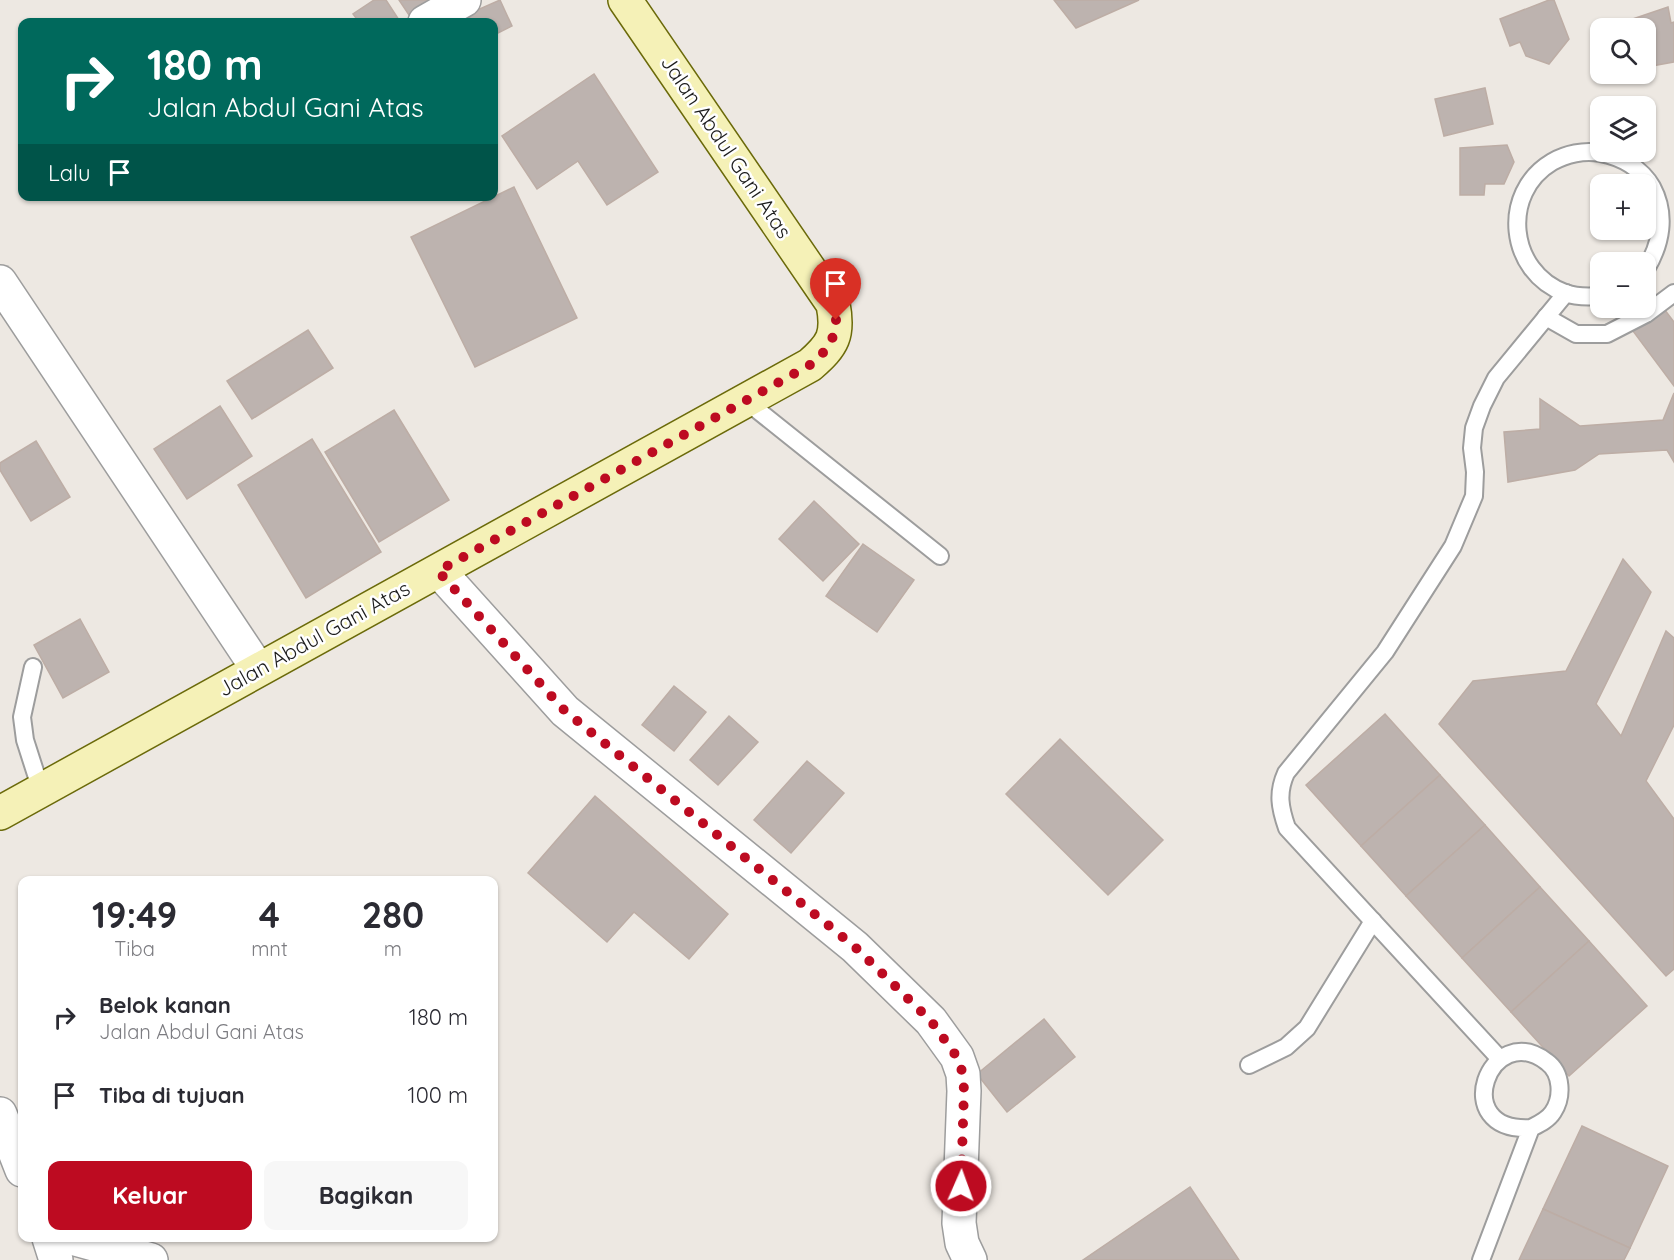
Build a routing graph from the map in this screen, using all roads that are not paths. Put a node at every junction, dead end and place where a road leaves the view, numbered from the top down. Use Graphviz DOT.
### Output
graph roads {
  1 [pos="464,0"];
  2 [pos="625,0"];
  3 [pos="432,18"];
  4 [pos="1667,235"];
  5 [pos="1656,252"];
  6 [pos="0,282"];
  7 [pos="1566,293"];
  8 [pos="1674,293"];
  9 [pos="1590,297"];
  10 [pos="1546,317"];
  11 [pos="746,401"];
  12 [pos="940,556"];
  13 [pos="438,571"];
  14 [pos="33,666"];
  15 [pos="258,669"];
  16 [pos="41,790"];
  17 [pos="0,813"];
  18 [pos="1373,921"];
  19 [pos="1500,1059"];
  20 [pos="1248,1065"];
  21 [pos="0,1114"];
  22 [pos="1531,1128"];
  23 [pos="18,1160"];
  24 [pos="50,1242"];
  25 [pos="86,1242"];
  26 [pos="56,1260"];
  27 [pos="151,1260"];
  28 [pos="969,1260"];
  29 [pos="1481,1260"];
  1 -- 3 [label="street"];
  2 -- 11 [label="street, Jalan Abdul Gani Atas"];
  4 -- 5 [label="lane"];
  4 -- 7 [label="lane"];
  6 -- 15 [label="street"];
  7 -- 9 [label="lane"];
  7 -- 10 [label="lane"];
  8 -- 10 [label="lane"];
  10 -- 18 [label="lane"];
  11 -- 12 [label="lane"];
  11 -- 13 [label="street, Jalan Abdul Gani Atas"];
  13 -- 15 [label="street, Jalan Abdul Gani Atas"];
  13 -- 28 [label="street"];
  14 -- 16 [label="lane"];
  15 -- 16 [label="street, Jalan Abdul Gani Atas"];
  16 -- 17 [label="street, Jalan Abdul Gani Atas"];
  18 -- 19 [label="lane"];
  18 -- 20 [label="lane"];
  19 -- 22 [label="lane"];
  19 -- 22 [label="lane"];
  21 -- 23 [label="street"];
  22 -- 29 [label="lane"];
  24 -- 26 [label="street"];
  25 -- 27 [label="street"];
}
